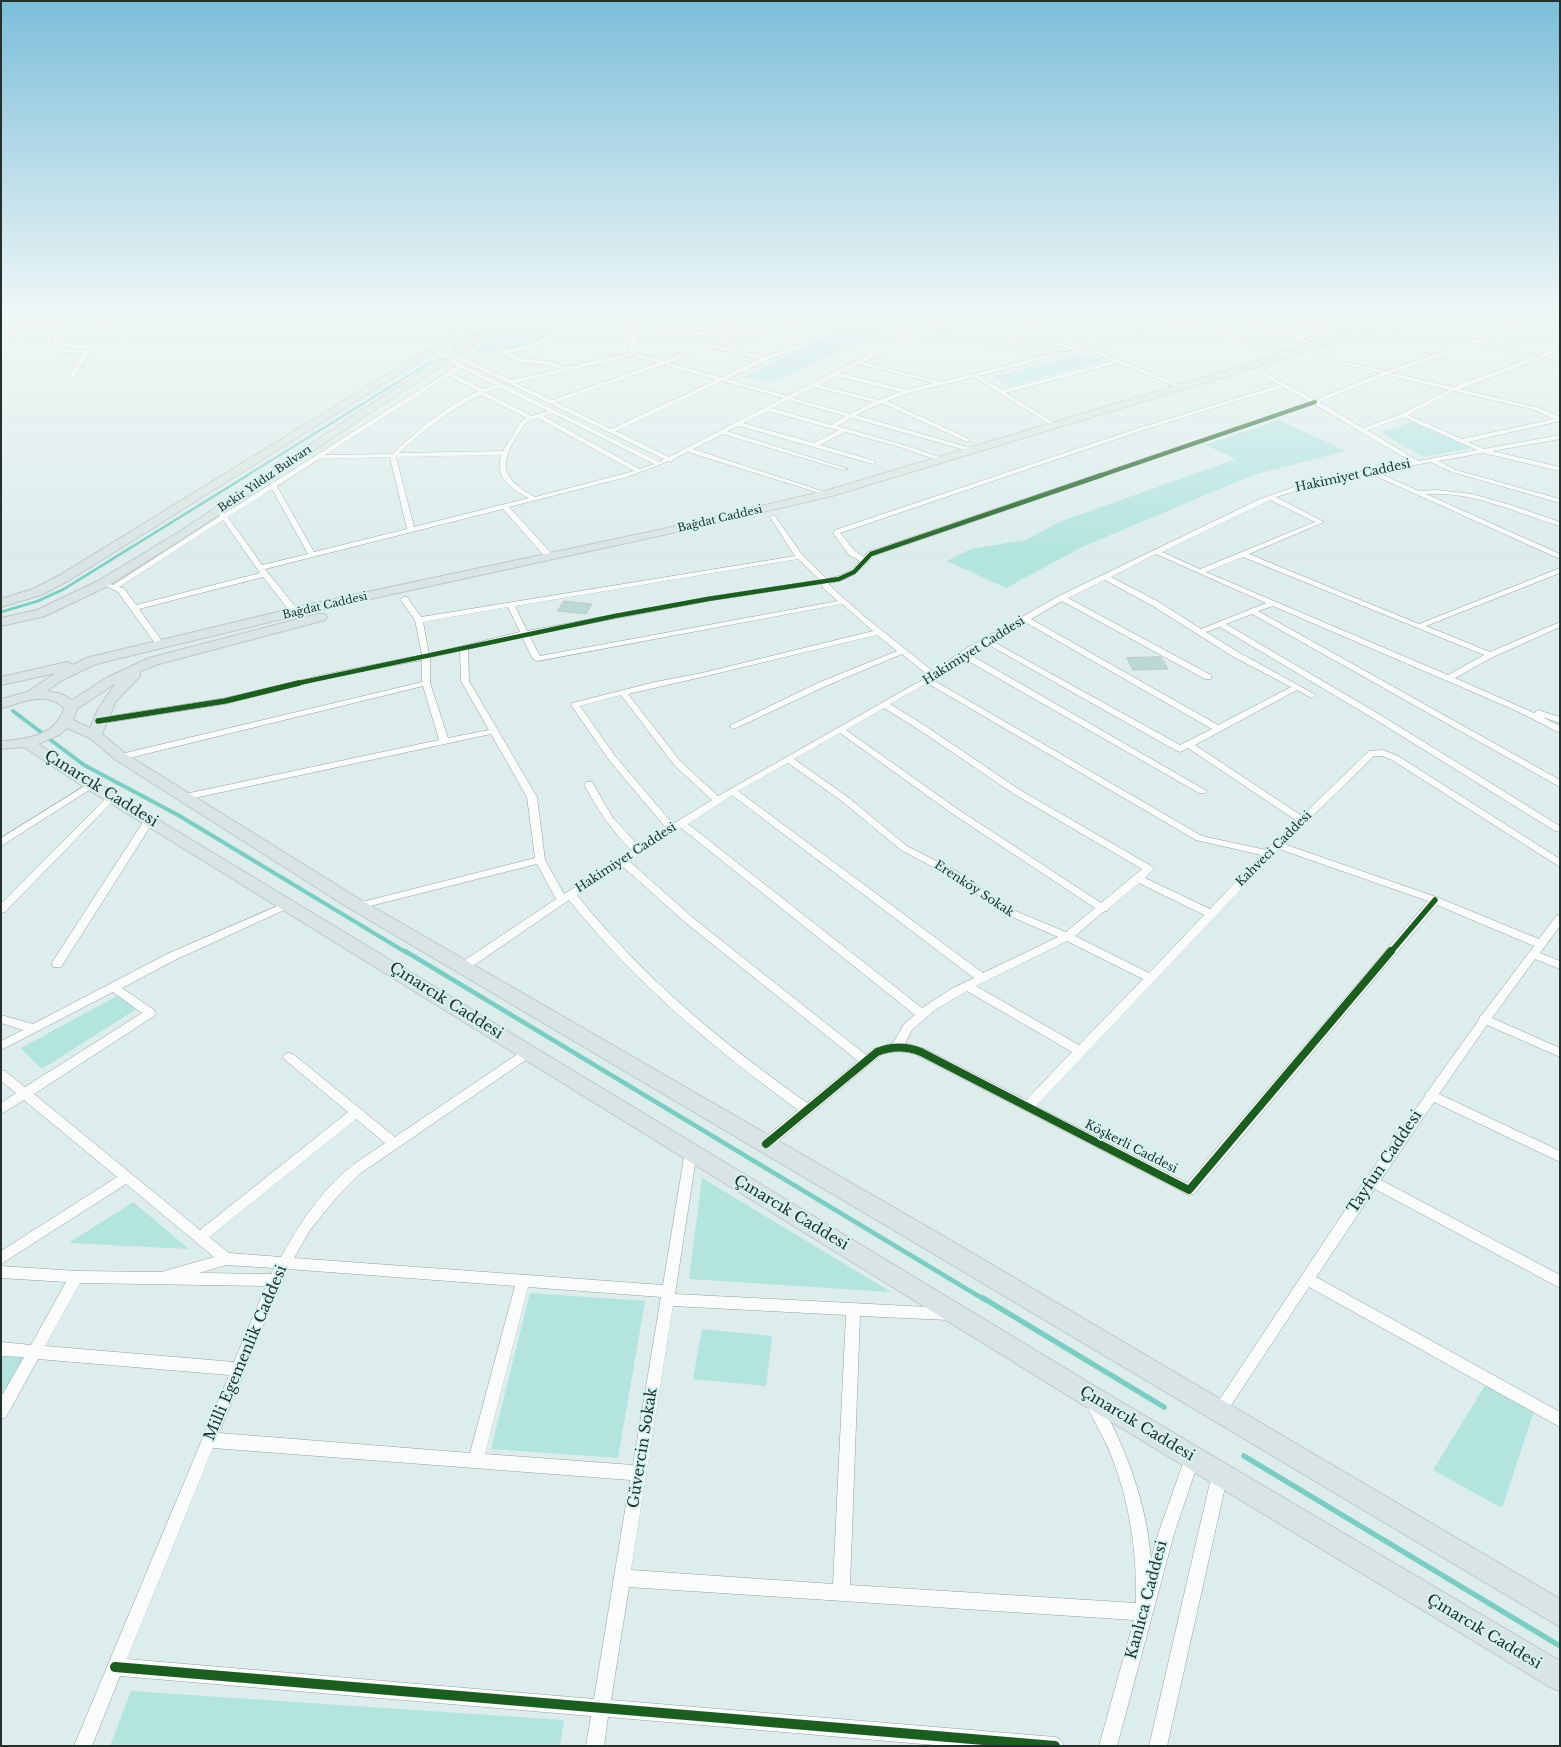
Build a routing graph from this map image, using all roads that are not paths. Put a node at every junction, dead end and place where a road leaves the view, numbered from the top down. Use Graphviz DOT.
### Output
graph roads {
  1 [pos="361,396"];
  2 [pos="394,396"];
  3 [pos="415,396"];
  4 [pos="473,396"];
  5 [pos="491,396"];
  6 [pos="520,396"];
  7 [pos="539,396"];
  8 [pos="571,396"];
  9 [pos="686,396"];
  10 [pos="779,396"];
  11 [pos="793,396"];
  12 [pos="855,396"];
  13 [pos="897,396"];
  14 [pos="1008,396"];
  15 [pos="1153,396"];
  16 [pos="1184,396"];
  17 [pos="1250,396"];
  18 [pos="1303,396"];
  19 [pos="1331,396"];
  20 [pos="1442,396"];
  21 [pos="1481,396"];
  22 [pos="788,398"];
  23 [pos="552,402"];
  24 [pos="880,402"];
  25 [pos="1315,402"];
  26 [pos="768,409"];
  27 [pos="552,411"];
  28 [pos="851,415"];
  29 [pos="1403,416"];
  30 [pos="535,417"];
  31 [pos="1560,419"];
  32 [pos="740,424"];
  33 [pos="1054,425"];
  34 [pos="831,426"];
  35 [pos="844,430"];
  36 [pos="1362,430"];
  37 [pos="611,431"];
  38 [pos="724,432"];
  39 [pos="1560,437"];
  40 [pos="1462,441"];
  41 [pos="815,445"];
  42 [pos="969,445"];
  43 [pos="689,450"];
  44 [pos="1484,451"];
  45 [pos="504,453"];
  46 [pos="393,456"];
  47 [pos="319,457"];
  48 [pos="671,460"];
  49 [pos="943,460"];
  50 [pos="1431,460"];
  51 [pos="873,462"];
  52 [pos="1418,462"];
  53 [pos="658,464"];
  54 [pos="845,469"];
  55 [pos="1560,469"];
  56 [pos="640,471"];
  57 [pos="1369,471"];
  58 [pos="274,487"];
  59 [pos="1418,493"];
  60 [pos="828,494"];
  61 [pos="1270,496"];
  62 [pos="534,499"];
  63 [pos="1560,501"];
  64 [pos="504,506"];
  65 [pos="222,514"];
  66 [pos="773,517"];
  67 [pos="1560,524"];
  68 [pos="411,529"];
  69 [pos="1157,552"];
  70 [pos="312,555"];
  71 [pos="1244,555"];
  72 [pos="550,557"];
  73 [pos="800,557"];
  74 [pos="1560,557"];
  75 [pos="864,560"];
  76 [pos="1560,570"];
  77 [pos="263,571"];
  78 [pos="1200,572"];
  79 [pos="1105,577"];
  80 [pos="824,580"];
  81 [pos="102,584"];
  82 [pos="114,587"];
  83 [pos="1062,598"];
  84 [pos="404,599"];
  85 [pos="842,602"];
  86 [pos="1,603"];
  87 [pos="1273,603"];
  88 [pos="511,605"];
  89 [pos="134,608"];
  90 [pos="1252,611"];
  91 [pos="295,612"];
  92 [pos="1025,619"];
  93 [pos="418,620"];
  94 [pos="1,622"];
  95 [pos="1220,624"];
  96 [pos="1560,624"];
  97 [pos="1420,626"];
  98 [pos="878,632"];
  99 [pos="1200,632"];
  100 [pos="523,634"];
  101 [pos="987,640"];
  102 [pos="160,644"];
  103 [pos="464,649"];
  104 [pos="903,651"];
  105 [pos="963,654"];
  106 [pos="1490,655"];
  107 [pos="426,657"];
  108 [pos="91,661"];
  109 [pos="154,662"];
  110 [pos="1208,677"];
  111 [pos="931,678"];
  112 [pos="1449,678"];
  113 [pos="1,680"];
  114 [pos="426,683"];
  115 [pos="1,684"];
  116 [pos="1297,687"];
  117 [pos="623,692"];
  118 [pos="1312,695"];
  119 [pos="26,696"];
  120 [pos="1,704"];
  121 [pos="884,705"];
  122 [pos="1520,708"];
  123 [pos="68,715"];
  124 [pos="1560,720"];
  125 [pos="733,726"];
  126 [pos="96,728"];
  127 [pos="1218,728"];
  128 [pos="840,730"];
  129 [pos="1560,730"];
  130 [pos="494,731"];
  131 [pos="444,741"];
  132 [pos="26,742"];
  133 [pos="1188,744"];
  134 [pos="1,745"];
  135 [pos="121,757"];
  136 [pos="788,759"];
  137 [pos="589,784"];
  138 [pos="1560,784"];
  139 [pos="91,785"];
  140 [pos="732,791"];
  141 [pos="1202,791"];
  142 [pos="112,797"];
  143 [pos="184,797"];
  144 [pos="717,800"];
  145 [pos="150,819"];
  146 [pos="1302,820"];
  147 [pos="676,826"];
  148 [pos="1558,829"];
  149 [pos="1,843"];
  150 [pos="1277,845"];
  151 [pos="638,851"];
  152 [pos="1269,854"];
  153 [pos="540,860"];
  154 [pos="623,861"];
  155 [pos="1560,864"];
  156 [pos="1139,879"];
  157 [pos="566,898"];
  158 [pos="1435,900"];
  159 [pos="289,904"];
  160 [pos="358,906"];
  161 [pos="1103,908"];
  162 [pos="1,910"];
  163 [pos="1211,914"];
  164 [pos="1560,918"];
  165 [pos="1066,937"];
  166 [pos="1537,949"];
  167 [pos="57,964"];
  168 [pos="1560,965"];
  169 [pos="463,967"];
  170 [pos="982,978"];
  171 [pos="1150,978"];
  172 [pos="967,986"];
  173 [pos="113,987"];
  174 [pos="922,1014"];
  175 [pos="1,1019"];
  176 [pos="1484,1019"];
  177 [pos="35,1029"];
  178 [pos="1,1046"];
  179 [pos="897,1047"];
  180 [pos="1080,1051"];
  181 [pos="529,1052"];
  182 [pos="1560,1053"];
  183 [pos="289,1056"];
  184 [pos="866,1061"];
  185 [pos="1,1074"];
  186 [pos="26,1094"];
  187 [pos="1430,1095"];
  188 [pos="1027,1107"];
  189 [pos="1,1109"];
  190 [pos="807,1110"];
  191 [pos="356,1112"];
  192 [pos="394,1143"];
  193 [pos="766,1144"];
  194 [pos="690,1151"];
  195 [pos="1560,1157"];
  196 [pos="127,1177"];
  197 [pos="1372,1181"];
  198 [pos="200,1237"];
  199 [pos="3,1254"];
  200 [pos="226,1259"];
  201 [pos="284,1262"];
  202 [pos="1,1272"];
  203 [pos="76,1276"];
  204 [pos="162,1278"];
  205 [pos="1307,1279"];
  206 [pos="275,1280"];
  207 [pos="524,1280"];
  208 [pos="1560,1282"];
  209 [pos="667,1296"];
  210 [pos="853,1309"];
  211 [pos="957,1314"];
  212 [pos="1,1349"];
  213 [pos="34,1352"];
  214 [pos="238,1369"];
  215 [pos="1088,1395"];
  216 [pos="1219,1411"];
  217 [pos="1,1412"];
  218 [pos="1560,1420"];
  219 [pos="208,1440"];
  220 [pos="1192,1457"];
  221 [pos="475,1461"];
  222 [pos="639,1473"];
  223 [pos="1220,1474"];
  224 [pos="622,1578"];
  225 [pos="842,1592"];
  226 [pos="1144,1612"];
  227 [pos="1560,1614"];
  228 [pos="115,1667"];
  229 [pos="1560,1678"];
  230 [pos="601,1708"];
  231 [pos="83,1746"];
  232 [pos="595,1746"];
  233 [pos="1054,1746"];
  234 [pos="1108,1746"];
  235 [pos="1158,1746"];
  1 -- 86 [label="main road, Bekir Yıldız Bulvarı"];
  2 -- 65 [label="main road, Bekir Yıldız Bulvarı"];
  3 -- 47 [label="street"];
  4 -- 46 [label="street"];
  5 -- 30 [label="street"];
  6 -- 27 [label="street"];
  7 -- 23 [label="street"];
  8 -- 23 [label="street"];
  9 -- 37 [label="street"];
  10 -- 22 [label="street"];
  11 -- 22 [label="street"];
  12 -- 24 [label="street"];
  13 -- 24 [label="street"];
  14 -- 33 [label="street"];
  15 -- 33 [label="main road, Bağdat Caddesi"];
  16 -- 66 [label="main road, Bağdat Caddesi"];
  17 -- 75 [label="street"];
  18 -- 25 [label="street"];
  19 -- 25 [label="street"];
  20 -- 29 [label="street"];
  21 -- 31 [label="street"];
  22 -- 26 [label="street"];
  22 -- 28 [label="street"];
  23 -- 37 [label="street"];
  24 -- 28 [label="street"];
  24 -- 42 [label="street"];
  25 -- 36 [label="street"];
  25 -- 75 [label="street"];
  26 -- 32 [label="street"];
  26 -- 34 [label="street"];
  27 -- 30 [label="street"];
  27 -- 53 [label="street"];
  28 -- 34 [label="street"];
  28 -- 42 [label="street"];
  29 -- 36 [label="street"];
  29 -- 40 [label="street"];
  30 -- 45 [label="street"];
  30 -- 56 [label="street"];
  31 -- 40 [label="street"];
  32 -- 38 [label="street"];
  32 -- 41 [label="street"];
  33 -- 42 [label="main road, Bağdat Caddesi"];
  34 -- 35 [label="street"];
  35 -- 41 [label="street"];
  35 -- 49 [label="street"];
  36 -- 52 [label="street"];
  37 -- 48 [label="street"];
  38 -- 43 [label="street"];
  38 -- 54 [label="street"];
  39 -- 44 [label="street, Hakimiyet Caddesi"];
  40 -- 44 [label="street"];
  41 -- 51 [label="street"];
  42 -- 49 [label="main road, Bağdat Caddesi"];
  43 -- 48 [label="street"];
  43 -- 60 [label="street"];
  44 -- 50 [label="street, Hakimiyet Caddesi"];
  44 -- 55 [label="street"];
  45 -- 46 [label="street"];
  45 -- 62 [label="street"];
  46 -- 47 [label="street"];
  46 -- 68 [label="street"];
  47 -- 58 [label="street"];
  48 -- 53 [label="street"];
  49 -- 60 [label="main road, Bağdat Caddesi"];
  50 -- 52 [label="street, Hakimiyet Caddesi"];
  50 -- 63 [label="street"];
  52 -- 57 [label="street, Hakimiyet Caddesi"];
  53 -- 56 [label="street"];
  56 -- 62 [label="street"];
  57 -- 59 [label="street"];
  57 -- 61 [label="street, Hakimiyet Caddesi"];
  58 -- 65 [label="street"];
  58 -- 70 [label="street"];
  59 -- 67 [label="street"];
  59 -- 74 [label="street"];
  60 -- 72 [label="main road, Bağdat Caddesi"];
  61 -- 69 [label="street, Hakimiyet Caddesi"];
  61 -- 71 [label="street"];
  62 -- 64 [label="street"];
  64 -- 68 [label="street"];
  64 -- 72 [label="street"];
  65 -- 77 [label="street"];
  65 -- 81 [label="main road, Bekir Yıldız Bulvarı"];
  65 -- 82 [label="street"];
  66 -- 73 [label="street"];
  66 -- 84 [label="main road, Bağdat Caddesi"];
  68 -- 70 [label="street"];
  69 -- 78 [label="street"];
  69 -- 79 [label="street, Hakimiyet Caddesi"];
  70 -- 77 [label="street"];
  71 -- 78 [label="street"];
  71 -- 97 [label="street"];
  72 -- 91 [label="main road, Bağdat Caddesi"];
  73 -- 80 [label="street"];
  73 -- 88 [label="street"];
  75 -- 80 [label="street"];
  76 -- 97 [label="street"];
  77 -- 89 [label="street"];
  77 -- 91 [label="street"];
  78 -- 87 [label="street"];
  79 -- 83 [label="street, Hakimiyet Caddesi"];
  79 -- 99 [label="street"];
  80 -- 85 [label="street"];
  80 -- 100 [label="street"];
  81 -- 82 [label="street"];
  81 -- 94 [label="main road, Bekir Yıldız Bulvarı"];
  82 -- 89 [label="street"];
  83 -- 92 [label="street, Hakimiyet Caddesi"];
  83 -- 110 [label="street"];
  84 -- 93 [label="street"];
  84 -- 109 [label="main road, Bağdat Caddesi"];
  85 -- 98 [label="street"];
  85 -- 100 [label="street"];
  87 -- 90 [label="street"];
  87 -- 112 [label="street"];
  88 -- 93 [label="street"];
  88 -- 100 [label="street"];
  89 -- 102 [label="street"];
  90 -- 95 [label="street"];
  90 -- 138 [label="street"];
  91 -- 102 [label="main road, Bağdat Caddesi"];
  92 -- 101 [label="street, Hakimiyet Caddesi"];
  92 -- 127 [label="street"];
  93 -- 107 [label="street"];
  95 -- 99 [label="street"];
  95 -- 148 [label="street"];
  96 -- 106 [label="street"];
  97 -- 106 [label="street"];
  98 -- 104 [label="street"];
  98 -- 117 [label="street"];
  99 -- 116 [label="street"];
  100 -- 103 [label="street"];
  101 -- 105 [label="street, Hakimiyet Caddesi"];
  101 -- 133 [label="street"];
  102 -- 108 [label="main road, Bağdat Caddesi"];
  103 -- 107 [label="street"];
  103 -- 130 [label="street"];
  104 -- 111 [label="street"];
  104 -- 125 [label="street"];
  105 -- 111 [label="street, Hakimiyet Caddesi"];
  105 -- 141 [label="street"];
  106 -- 112 [label="street"];
  107 -- 114 [label="street"];
  107 -- 126 [label="street"];
  108 -- 113 [label="main road"];
  108 -- 119 [label="main road, Bağdat Caddesi"];
  109 -- 123 [label="main road, Bağdat Caddesi"];
  109 -- 126 [label="main road"];
  111 -- 121 [label="street, Hakimiyet Caddesi"];
  111 -- 152 [label="street"];
  112 -- 122 [label="street"];
  114 -- 131 [label="street"];
  114 -- 135 [label="street"];
  115 -- 119 [label="main road"];
  116 -- 118 [label="street"];
  116 -- 127 [label="street"];
  117 -- 144 [label="street"];
  117 -- 147 [label="street"];
  119 -- 120 [label="main road"];
  119 -- 123 [label="main road"];
  121 -- 128 [label="street, Hakimiyet Caddesi"];
  121 -- 156 [label="street"];
  122 -- 124 [label="street"];
  122 -- 129 [label="street"];
  123 -- 126 [label="main road"];
  123 -- 132 [label="main road, Bağdat Caddesi"];
  126 -- 135 [label="main road"];
  127 -- 133 [label="street"];
  128 -- 136 [label="street, Hakimiyet Caddesi"];
  128 -- 161 [label="street"];
  130 -- 131 [label="street"];
  130 -- 153 [label="street"];
  131 -- 143 [label="street"];
  132 -- 134 [label="main road, Bağdat Caddesi"];
  132 -- 139 [label="main road, Çınarcık Caddesi"];
  133 -- 146 [label="street"];
  135 -- 143 [label="main road"];
  136 -- 140 [label="street, Hakimiyet Caddesi"];
  136 -- 165 [label="street, Erenköy Sokak"];
  137 -- 151 [label="street"];
  139 -- 142 [label="main road, Çınarcık Caddesi"];
  139 -- 149 [label="street"];
  140 -- 144 [label="street, Hakimiyet Caddesi"];
  140 -- 170 [label="street"];
  142 -- 145 [label="main road, Çınarcık Caddesi"];
  142 -- 162 [label="street"];
  143 -- 160 [label="main road"];
  144 -- 147 [label="street, Hakimiyet Caddesi"];
  145 -- 159 [label="main road, Çınarcık Caddesi"];
  145 -- 167 [label="street"];
  146 -- 150 [label="street, Kahveci Caddesi"];
  146 -- 155 [label="street, Kahveci Caddesi"];
  147 -- 151 [label="street, Hakimiyet Caddesi"];
  147 -- 174 [label="street"];
  150 -- 152 [label="street, Kahveci Caddesi"];
  150 -- 158 [label="street"];
  151 -- 154 [label="street, Hakimiyet Caddesi"];
  152 -- 163 [label="street, Kahveci Caddesi"];
  153 -- 157 [label="street"];
  153 -- 160 [label="street"];
  154 -- 157 [label="street, Hakimiyet Caddesi"];
  154 -- 184 [label="street"];
  156 -- 161 [label="street"];
  156 -- 163 [label="street"];
  157 -- 169 [label="street, Hakimiyet Caddesi"];
  157 -- 190 [label="street"];
  158 -- 166 [label="street"];
  158 -- 188 [label="street, Köşkerli Caddesi"];
  159 -- 173 [label="street"];
  159 -- 181 [label="main road, Çınarcık Caddesi"];
  160 -- 169 [label="main road"];
  161 -- 165 [label="street"];
  163 -- 171 [label="street, Kahveci Caddesi"];
  164 -- 166 [label="street, Tayfun Caddesi"];
  165 -- 170 [label="street"];
  165 -- 171 [label="street, Erenköy Sokak"];
  166 -- 168 [label="street"];
  166 -- 176 [label="street, Tayfun Caddesi"];
  169 -- 193 [label="main road"];
  170 -- 172 [label="street"];
  171 -- 180 [label="street, Kahveci Caddesi"];
  172 -- 174 [label="street"];
  172 -- 180 [label="street"];
  173 -- 177 [label="street"];
  173 -- 186 [label="street"];
  174 -- 179 [label="street"];
  175 -- 177 [label="street"];
  176 -- 182 [label="street"];
  176 -- 187 [label="street, Tayfun Caddesi"];
  177 -- 178 [label="street"];
  179 -- 184 [label="street"];
  179 -- 188 [label="street, Köşkerli Caddesi"];
  180 -- 188 [label="street, Kahveci Caddesi"];
  181 -- 192 [label="street, Milli Egemenlik Caddesi"];
  181 -- 194 [label="main road, Çınarcık Caddesi"];
  183 -- 191 [label="street"];
  184 -- 190 [label="street"];
  185 -- 186 [label="street"];
  186 -- 189 [label="street"];
  186 -- 196 [label="street"];
  187 -- 195 [label="street"];
  187 -- 197 [label="street, Tayfun Caddesi"];
  190 -- 193 [label="street"];
  191 -- 192 [label="street"];
  191 -- 198 [label="street"];
  192 -- 201 [label="street, Milli Egemenlik Caddesi"];
  193 -- 216 [label="main road"];
  194 -- 209 [label="street, Güvercin Sokak"];
  194 -- 211 [label="main road, Çınarcık Caddesi"];
  196 -- 198 [label="street"];
  196 -- 199 [label="street"];
  197 -- 205 [label="street, Tayfun Caddesi"];
  197 -- 208 [label="street"];
  198 -- 200 [label="street"];
  200 -- 201 [label="street"];
  200 -- 204 [label="street"];
  201 -- 206 [label="street, Milli Egemenlik Caddesi"];
  201 -- 207 [label="street"];
  202 -- 203 [label="street"];
  203 -- 204 [label="street"];
  203 -- 213 [label="street"];
  204 -- 206 [label="street"];
  205 -- 216 [label="street, Tayfun Caddesi"];
  205 -- 218 [label="street"];
  206 -- 214 [label="street, Milli Egemenlik Caddesi"];
  207 -- 209 [label="street"];
  207 -- 221 [label="street"];
  209 -- 210 [label="street"];
  209 -- 222 [label="street, Güvercin Sokak"];
  210 -- 211 [label="street"];
  210 -- 225 [label="street"];
  211 -- 215 [label="main road, Çınarcık Caddesi"];
  212 -- 213 [label="street"];
  213 -- 214 [label="street"];
  213 -- 217 [label="street"];
  214 -- 219 [label="street, Milli Egemenlik Caddesi"];
  215 -- 220 [label="main road, Çınarcık Caddesi"];
  215 -- 226 [label="street"];
  216 -- 227 [label="main road"];
  219 -- 221 [label="street"];
  219 -- 228 [label="street, Milli Egemenlik Caddesi"];
  220 -- 223 [label="main road, Çınarcık Caddesi"];
  220 -- 226 [label="street, Kanlıca Caddesi"];
  221 -- 222 [label="street"];
  222 -- 224 [label="street, Güvercin Sokak"];
  223 -- 229 [label="main road, Çınarcık Caddesi"];
  223 -- 235 [label="street"];
  224 -- 225 [label="street"];
  224 -- 230 [label="street, Güvercin Sokak"];
  225 -- 226 [label="street"];
  226 -- 234 [label="street, Kanlıca Caddesi"];
  228 -- 230 [label="street"];
  228 -- 231 [label="street, Milli Egemenlik Caddesi"];
  230 -- 232 [label="street, Güvercin Sokak"];
  230 -- 233 [label="street"];
}
